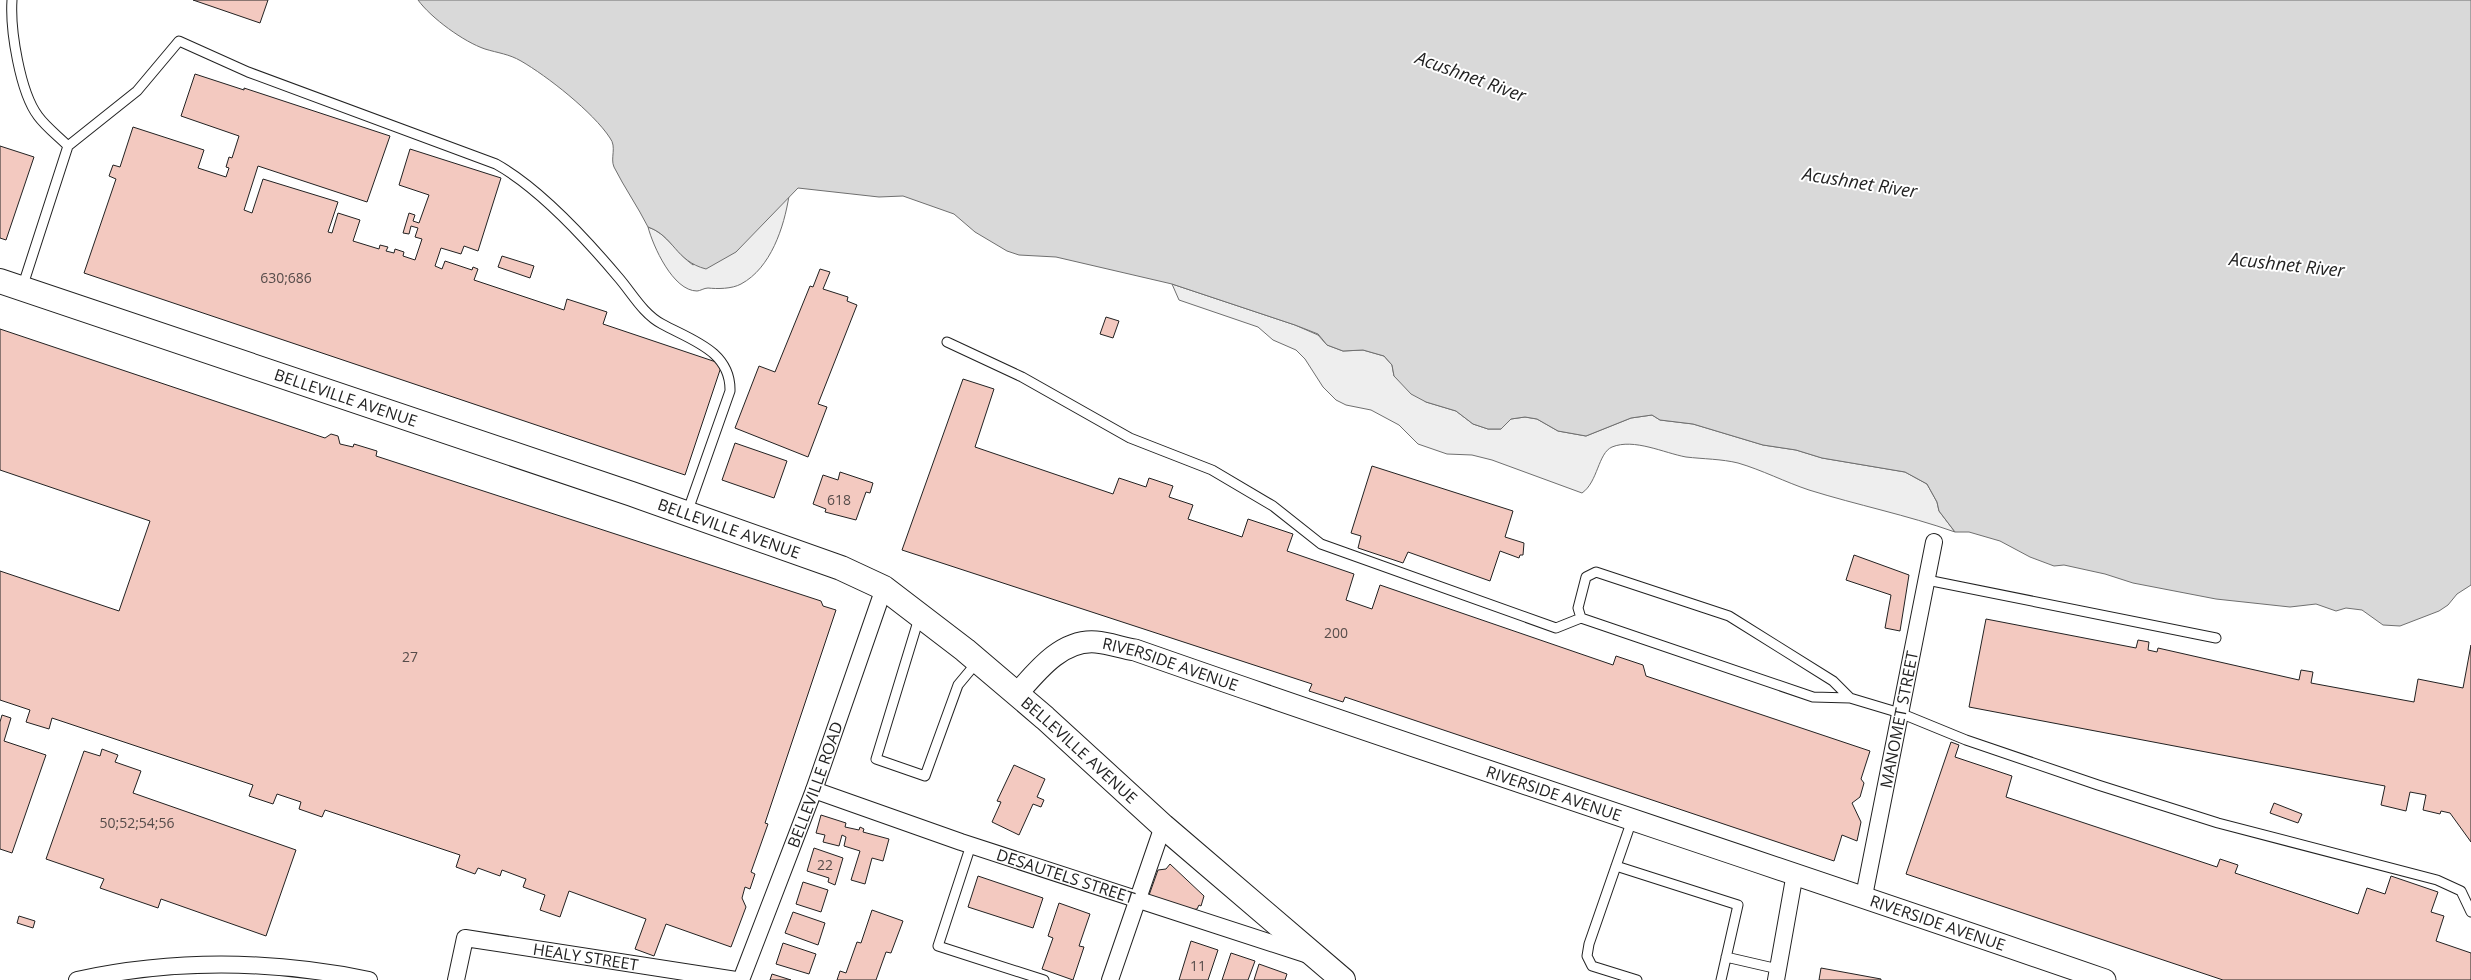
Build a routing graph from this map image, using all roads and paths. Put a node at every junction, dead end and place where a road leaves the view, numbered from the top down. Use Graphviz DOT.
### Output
graph roads {
  1 [pos="12,0"];
  2 [pos="68,146"];
  3 [pos="11,285"];
  4 [pos="947,342"];
  5 [pos="686,513"];
  6 [pos="1934,542"];
  7 [pos="1927,580"];
  8 [pos="884,588"];
  9 [pos="920,615"];
  10 [pos="1581,618"];
  11 [pos="2216,638"];
  12 [pos="978,661"];
  13 [pos="1017,694"];
  14 [pos="1850,698"];
  15 [pos="1900,713"];
  16 [pos="814,790"];
  17 [pos="1632,820"];
  18 [pos="1163,826"];
  19 [pos="971,845"];
  20 [pos="1616,866"];
  21 [pos="1795,873"];
  22 [pos="1864,896"];
  23 [pos="1138,899"];
  24 [pos="2471,912"];
  25 [pos="1726,958"];
  26 [pos="1317,969"];
  27 [pos="1777,974"];
  28 [pos="138,975"];
  29 [pos="315,976"];
  30 [pos="77,980"];
  31 [pos="369,980"];
  32 [pos="456,980"];
  33 [pos="736,980"];
  34 [pos="741,980"];
  35 [pos="1044,980"];
  36 [pos="1110,980"];
  37 [pos="1343,980"];
  38 [pos="1638,980"];
  39 [pos="1721,980"];
  40 [pos="2105,980"];
  1 -- 2 [label="lane"];
  2 -- 3 [label="lane"];
  2 -- 5 [label="lane"];
  3 -- 5 [label="main road, BELLEVILLE AVENUE"];
  4 -- 10 [label="lane"];
  5 -- 8 [label="main road, BELLEVILLE AVENUE"];
  6 -- 7 [label="street, MANOMET STREET"];
  7 -- 11 [label="lane"];
  7 -- 15 [label="street, MANOMET STREET"];
  8 -- 9 [label="main road, BELLEVILLE AVENUE"];
  8 -- 16 [label="street, BELLEVILLE ROAD"];
  9 -- 12 [label="main road, BELLEVILLE AVENUE"];
  9 -- 12 [label="lane"];
  10 -- 14 [label="lane"];
  10 -- 14 [label="lane"];
  12 -- 13 [label="main road, BELLEVILLE AVENUE"];
  13 -- 17 [label="street, RIVERSIDE AVENUE"];
  13 -- 18 [label="main road, BELLEVILLE AVENUE"];
  14 -- 15 [label="lane"];
  15 -- 22 [label="street, MANOMET STREET"];
  15 -- 24 [label="lane"];
  16 -- 19 [label="street, DESAUTELS STREET"];
  16 -- 34 [label="street, BELLEVILLE ROAD"];
  17 -- 20 [label="lane"];
  17 -- 21 [label="street, RIVERSIDE AVENUE"];
  18 -- 23 [label="street"];
  18 -- 26 [label="main road, BELLEVILLE AVENUE"];
  19 -- 23 [label="street, DESAUTELS STREET"];
  19 -- 35 [label="lane"];
  20 -- 25 [label="lane"];
  20 -- 38 [label="lane"];
  21 -- 22 [label="street, RIVERSIDE AVENUE"];
  21 -- 27 [label="street"];
  22 -- 40 [label="street, RIVERSIDE AVENUE"];
  23 -- 26 [label="street, DESAUTELS STREET"];
  23 -- 36 [label="street"];
  25 -- 27 [label="lane"];
  25 -- 39 [label="lane"];
  26 -- 37 [label="main road, BELLEVILLE AVENUE"];
  28 -- 29 [label="street"];
  28 -- 30 [label="street"];
  29 -- 31 [label="street"];
  32 -- 33 [label="street, HEALY STREET"];
}
